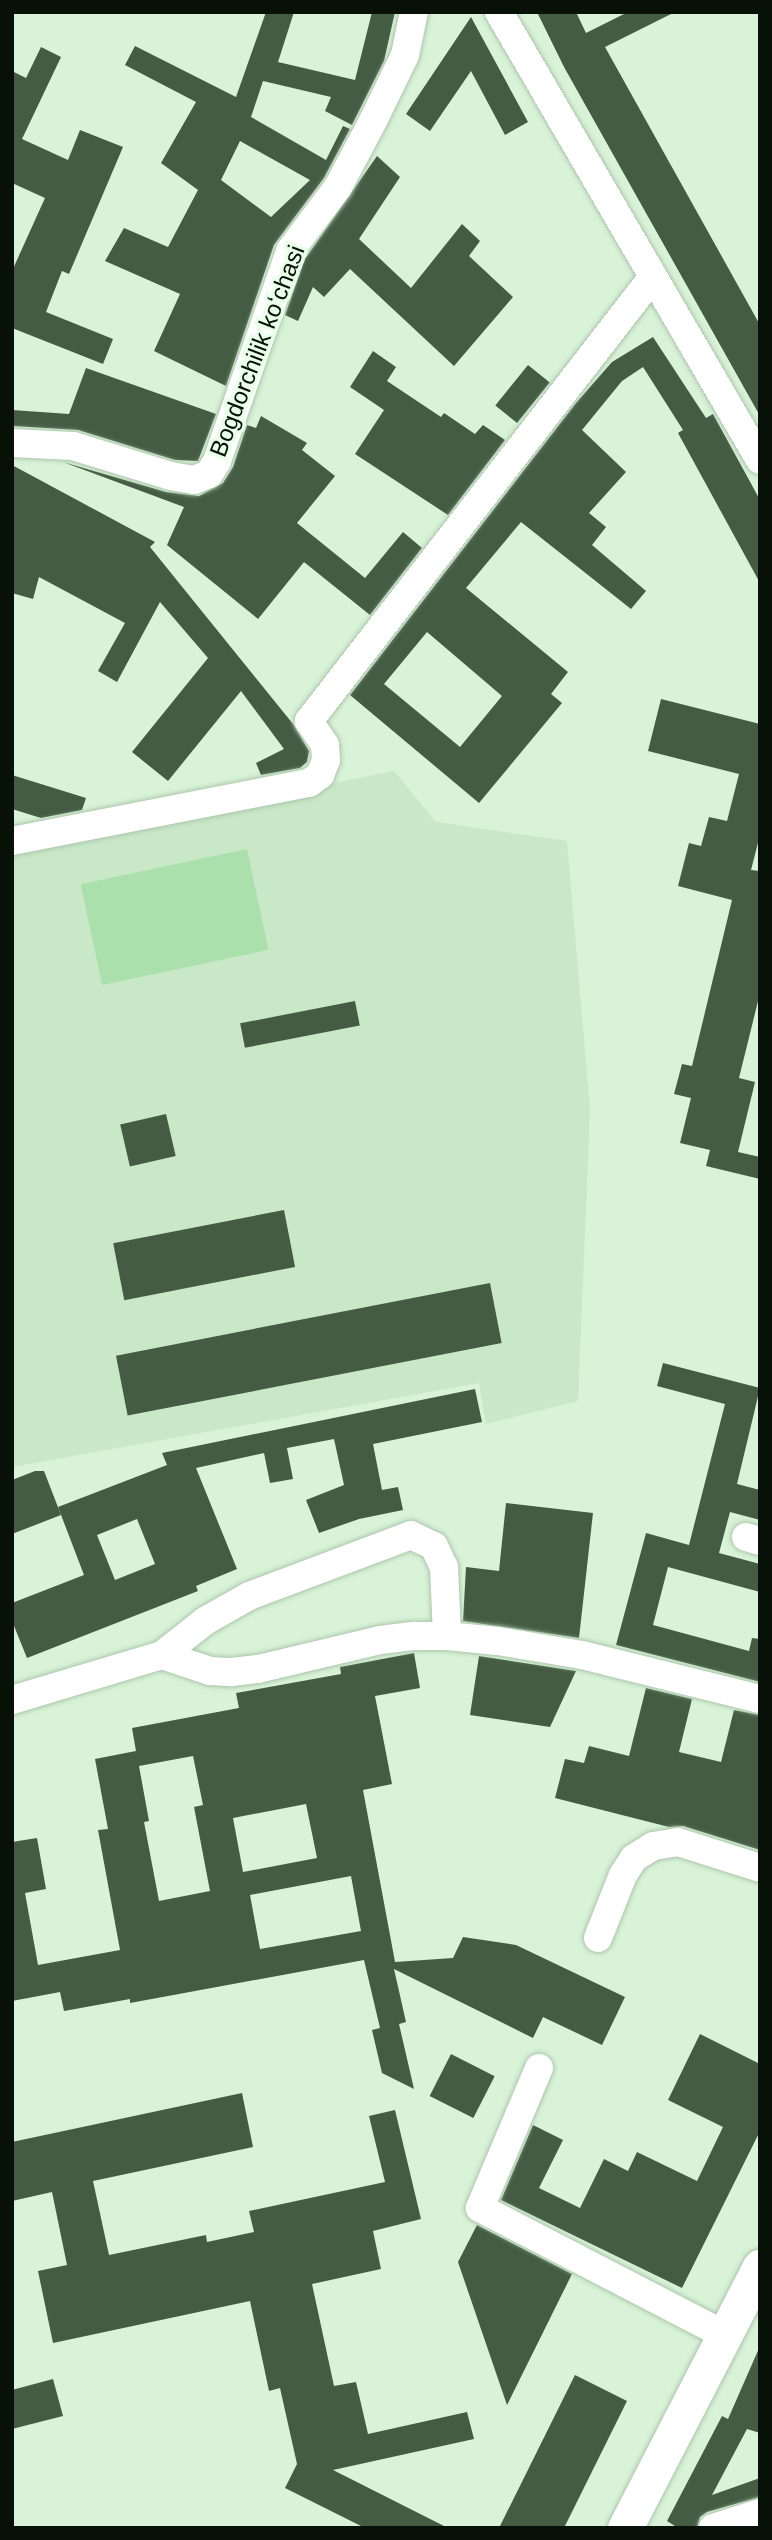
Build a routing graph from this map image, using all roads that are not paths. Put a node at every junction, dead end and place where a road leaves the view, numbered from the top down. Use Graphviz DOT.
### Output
graph roads {
  1 [pos="414,12"];
  2 [pos="499,12"];
  3 [pos="652,278"];
  4 [pos="12,443"];
  5 [pos="760,460"];
  6 [pos="12,841"];
  7 [pos="447,1636"];
  8 [pos="162,1655"];
  9 [pos="760,1699"];
  10 [pos="12,1700"];
  11 [pos="760,1868"];
  12 [pos="598,1938"];
  13 [pos="539,2068"];
  14 [pos="760,2267"];
  15 [pos="725,2335"];
  16 [pos="760,2513"];
  17 [pos="625,2528"];
  18 [pos="713,2528"];
  1 -- 4 [label="street, Bogdorchilik koʻchasi"];
  2 -- 3 [label="street"];
  3 -- 5 [label="street"];
  3 -- 6 [label="street"];
  7 -- 8 [label="street"];
  7 -- 8 [label="street"];
  7 -- 9 [label="street"];
  8 -- 10 [label="street"];
  11 -- 12 [label="street"];
  13 -- 15 [label="street"];
  14 -- 15 [label="main road"];
  15 -- 17 [label="main road"];
  16 -- 18 [label="street"];
}
